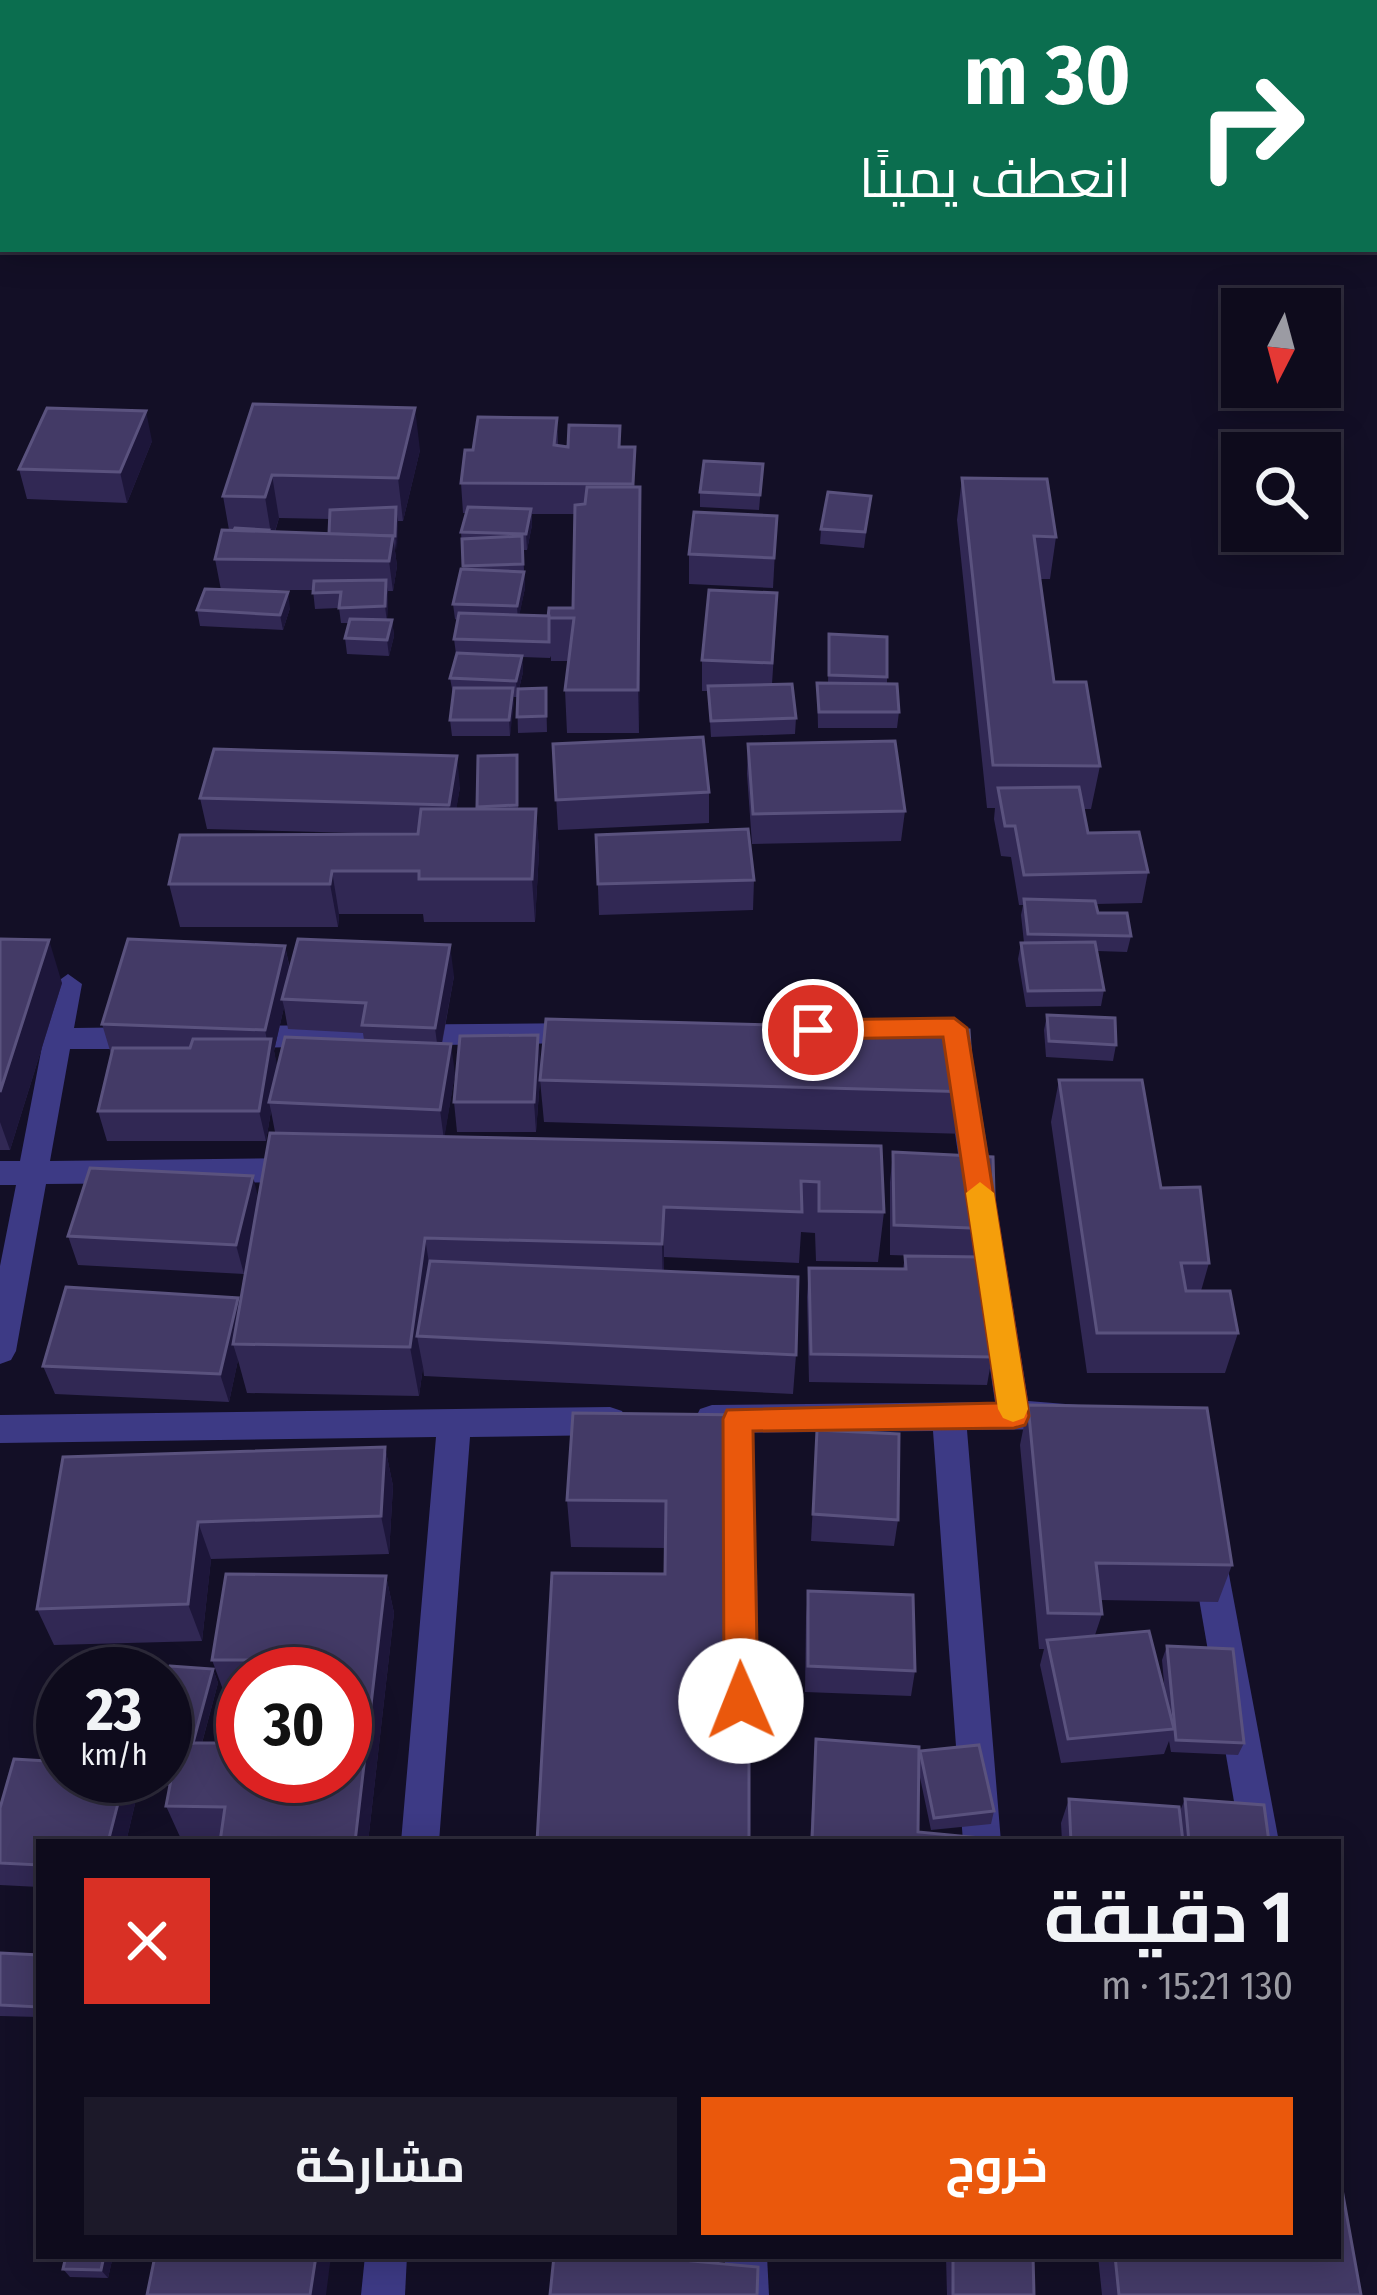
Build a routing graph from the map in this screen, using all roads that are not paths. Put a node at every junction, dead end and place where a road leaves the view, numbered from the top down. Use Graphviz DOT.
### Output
graph roads {
  1 [pos="68,984"];
  2 [pos="836,1029"];
  3 [pos="624,1032"];
  4 [pos="58,1039"];
  5 [pos="340,1170"];
  6 [pos="0,1173"];
  7 [pos="33,1173"];
  8 [pos="0,1351"];
  9 [pos="1098,1414"];
  10 [pos="949,1416"];
  11 [pos="1014,1416"];
  12 [pos="454,1423"];
  13 [pos="0,1429"];
  14 [pos="1203,1526"];
  15 [pos="739,1536"];
  16 [pos="742,1772"];
  17 [pos="420,1839"];
  18 [pos="982,1839"];
  19 [pos="1259,1839"];
  20 [pos="386,2259"];
  21 [pos="746,2259"];
  22 [pos="383,2295"];
  23 [pos="747,2295"];
  1 -- 4 [label="street"];
  2 -- 11 [label="street"];
  3 -- 4 [label="street"];
  4 -- 7 [label="street"];
  5 -- 7 [label="street"];
  6 -- 7 [label="street"];
  7 -- 8 [label="street"];
  9 -- 11 [label="street"];
  10 -- 11 [label="street"];
  10 -- 12 [label="street"];
  10 -- 18 [label="street"];
  12 -- 13 [label="street"];
  12 -- 17 [label="street"];
  14 -- 19 [label="street"];
  15 -- 16 [label="street"];
  20 -- 22 [label="street"];
  21 -- 23 [label="street"];
}
